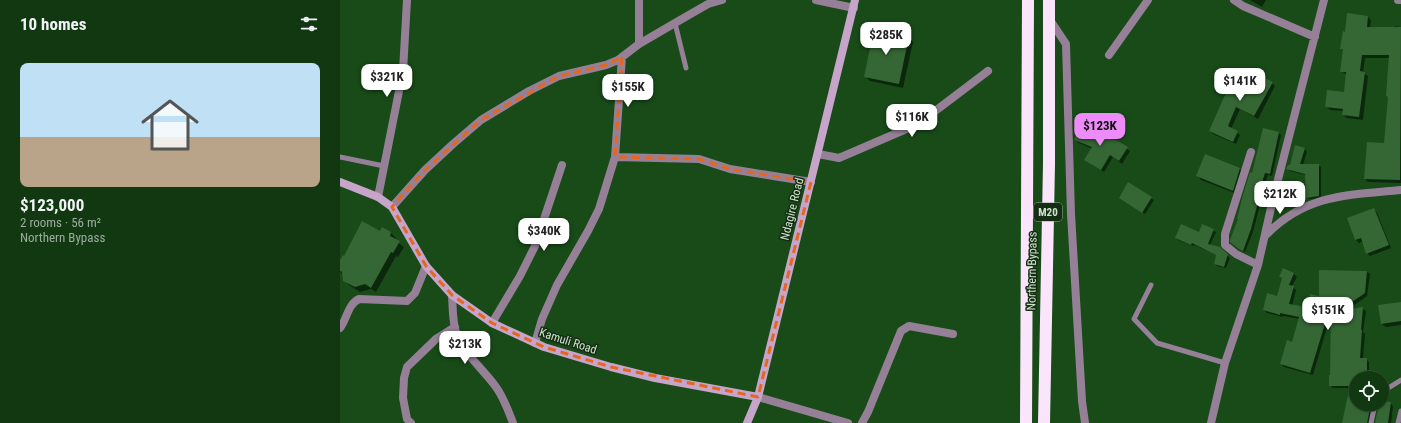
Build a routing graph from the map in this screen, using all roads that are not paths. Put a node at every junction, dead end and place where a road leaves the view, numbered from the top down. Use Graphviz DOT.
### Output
graph roads {
  1 [pos="407,0"];
  2 [pos="639,0"];
  3 [pos="722,0"];
  4 [pos="816,0"];
  5 [pos="1028,0"];
  6 [pos="1049,0"];
  7 [pos="1148,0"];
  8 [pos="1234,0"];
  9 [pos="1324,0"];
  10 [pos="707,2"];
  11 [pos="854,4"];
  12 [pos="1048,18"];
  13 [pos="675,23"];
  14 [pos="1314,37"];
  15 [pos="639,44"];
  16 [pos="1109,55"];
  17 [pos="622,57"];
  18 [pos="686,68"];
  19 [pos="988,71"];
  20 [pos="1251,152"];
  21 [pos="818,154"];
  22 [pos="340,157"];
  23 [pos="614,157"];
  24 [pos="384,166"];
  25 [pos="562,166"];
  26 [pos="340,182"];
  27 [pos="811,182"];
  28 [pos="1401,190"];
  29 [pos="378,197"];
  30 [pos="392,207"];
  31 [pos="1266,235"];
  32 [pos="1258,265"];
  33 [pos="426,266"];
  34 [pos="1151,285"];
  35 [pos="452,295"];
  36 [pos="492,323"];
  37 [pos="455,327"];
  38 [pos="340,328"];
  39 [pos="953,334"];
  40 [pos="535,343"];
  41 [pos="1225,363"];
  42 [pos="1401,380"];
  43 [pos="1389,388"];
  44 [pos="758,397"];
  45 [pos="1374,411"];
  46 [pos="1401,411"];
  47 [pos="411,423"];
  48 [pos="513,423"];
  49 [pos="747,423"];
  50 [pos="848,423"];
  51 [pos="862,423"];
  52 [pos="1026,423"];
  53 [pos="1044,423"];
  54 [pos="1085,423"];
  55 [pos="1210,423"];
  56 [pos="1371,423"];
  57 [pos="1398,423"];
  1 -- 24 [label="street"];
  2 -- 15 [label="street"];
  3 -- 10 [label="street"];
  4 -- 11 [label="street"];
  5 -- 52 [label="highway, Northern Bypass / M20"];
  6 -- 12 [label="highway, Northern Bypass / M20"];
  7 -- 16 [label="street"];
  8 -- 14 [label="street"];
  9 -- 14 [label="street"];
  10 -- 13 [label="street"];
  11 -- 21 [label="street, Ndagire Road"];
  12 -- 53 [label="highway, Northern Bypass / M20"];
  12 -- 54 [label="street"];
  13 -- 15 [label="street"];
  13 -- 18 [label="lane"];
  14 -- 31 [label="street"];
  15 -- 17 [label="street"];
  17 -- 23 [label="street"];
  17 -- 30 [label="street"];
  19 -- 21 [label="street"];
  20 -- 32 [label="street"];
  21 -- 27 [label="street, Ndagire Road"];
  22 -- 24 [label="lane"];
  23 -- 27 [label="street"];
  23 -- 40 [label="street"];
  24 -- 29 [label="street"];
  25 -- 36 [label="street"];
  26 -- 29 [label="street, Kamuli Road"];
  27 -- 44 [label="street, Ndagire Road"];
  28 -- 31 [label="street"];
  29 -- 30 [label="street, Kamuli Road"];
  30 -- 33 [label="street, Kamuli Road"];
  31 -- 32 [label="street"];
  32 -- 41 [label="street"];
  33 -- 35 [label="street, Kamuli Road"];
  33 -- 38 [label="street"];
  34 -- 41 [label="lane"];
  35 -- 36 [label="street, Kamuli Road"];
  35 -- 37 [label="street"];
  36 -- 40 [label="street, Kamuli Road"];
  37 -- 47 [label="street"];
  37 -- 48 [label="street"];
  39 -- 51 [label="street"];
  40 -- 44 [label="street, Kamuli Road"];
  41 -- 55 [label="street"];
  42 -- 43 [label="lane"];
  44 -- 49 [label="street, Ndagire Road"];
  44 -- 50 [label="street, Kamuli Road"];
  45 -- 56 [label="lane"];
  46 -- 57 [label="lane"];
}
